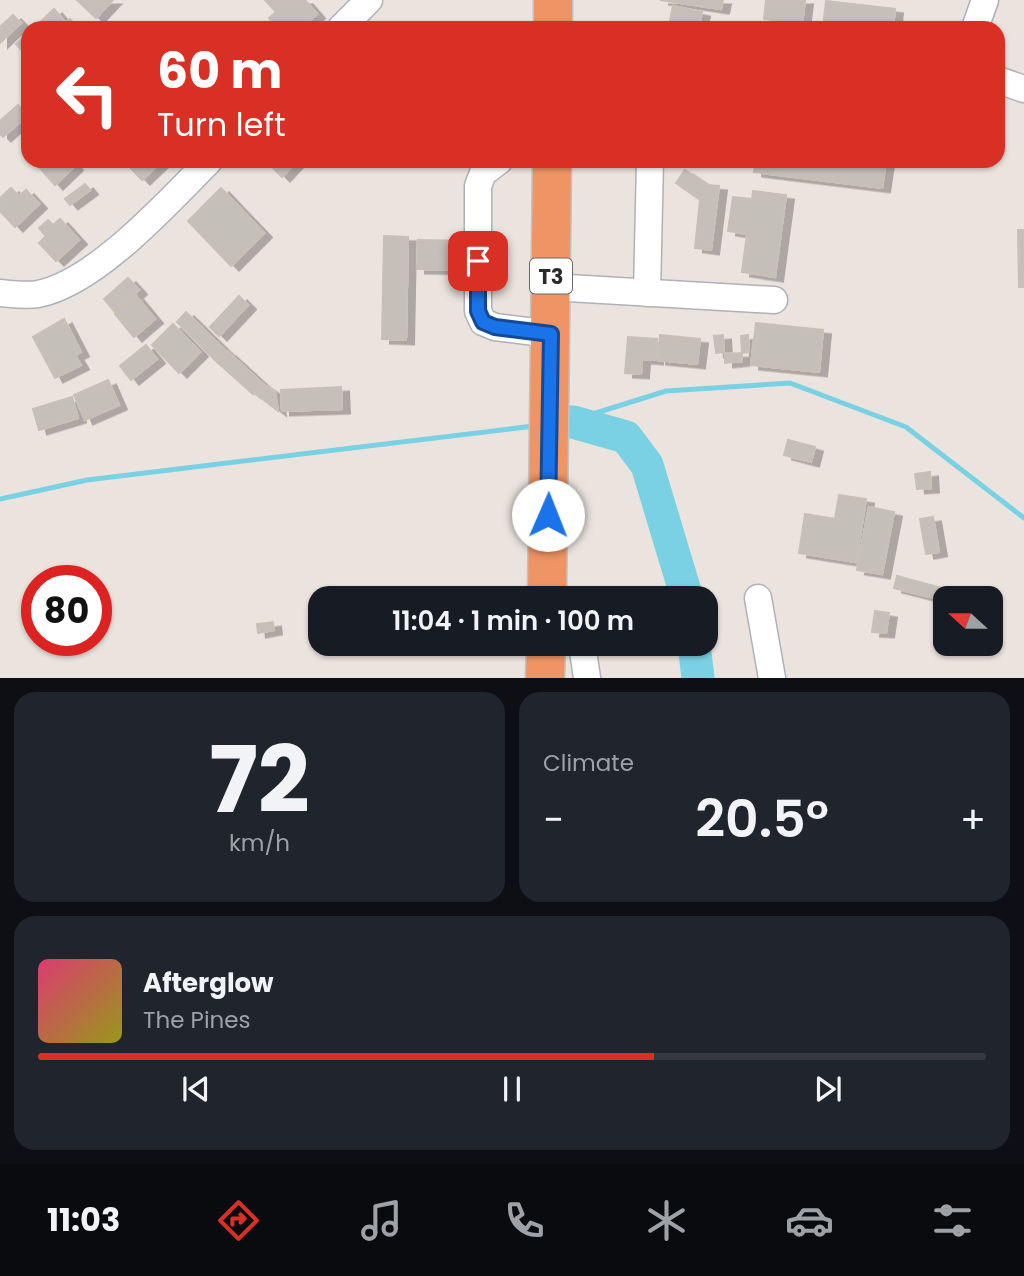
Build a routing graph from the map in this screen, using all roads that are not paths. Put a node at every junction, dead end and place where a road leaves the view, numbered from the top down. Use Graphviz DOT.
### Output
graph roads {
  1 [pos="369,0"];
  2 [pos="553,0"];
  3 [pos="985,0"];
  4 [pos="348,21"];
  5 [pos="553,21"];
  6 [pos="978,21"];
  7 [pos="202,168"];
  8 [pos="490,168"];
  9 [pos="552,168"];
  10 [pos="650,168"];
  11 [pos="551,287"];
  12 [pos="0,293"];
  13 [pos="647,293"];
  14 [pos="774,300"];
  15 [pos="551,334"];
  16 [pos="547,586"];
  17 [pos="758,598"];
  18 [pos="546,656"];
  19 [pos="584,656"];
  20 [pos="545,677"];
  21 [pos="587,677"];
  22 [pos="772,677"];
  1 -- 4 [label="street"];
  2 -- 5 [label="highway"];
  3 -- 6 [label="street"];
  7 -- 12 [label="street"];
  8 -- 15 [label="street"];
  9 -- 11 [label="highway, T3"];
  10 -- 13 [label="street"];
  11 -- 13 [label="street"];
  11 -- 15 [label="highway, T3"];
  13 -- 14 [label="street"];
  15 -- 16 [label="highway, T3"];
  17 -- 22 [label="street"];
  18 -- 20 [label="highway"];
  19 -- 21 [label="street"];
}
